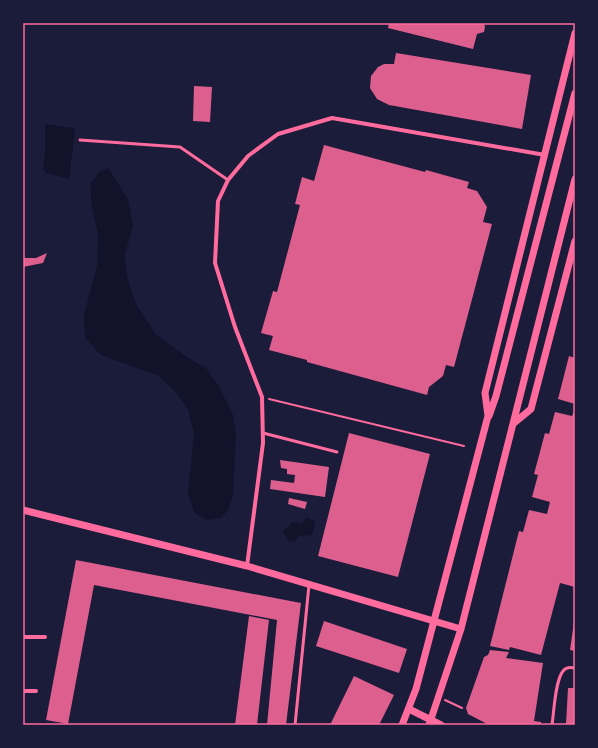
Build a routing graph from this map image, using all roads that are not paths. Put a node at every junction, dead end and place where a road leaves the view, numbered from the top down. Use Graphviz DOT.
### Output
graph roads {
  1 [pos="575,33"];
  2 [pos="574,44"];
  3 [pos="575,93"];
  4 [pos="80,140"];
  5 [pos="545,155"];
  6 [pos="575,179"];
  7 [pos="228,180"];
  8 [pos="575,241"];
  9 [pos="488,416"];
  10 [pos="514,423"];
  11 [pos="263,433"];
  12 [pos="337,452"];
  13 [pos="23,510"];
  14 [pos="247,566"];
  15 [pos="309,584"];
  16 [pos="435,620"];
  17 [pos="461,628"];
  18 [pos="23,637"];
  19 [pos="44,637"];
  20 [pos="575,668"];
  21 [pos="23,690"];
  22 [pos="36,691"];
  23 [pos="409,709"];
  24 [pos="430,723"];
  25 [pos="295,725"];
  26 [pos="402,725"];
  27 [pos="440,725"];
  28 [pos="552,725"];
  1 -- 2 [label="street"];
  2 -- 5 [label="street"];
  3 -- 9 [label="street"];
  4 -- 7 [label="lane"];
  5 -- 7 [label="street"];
  5 -- 9 [label="street"];
  6 -- 10 [label="street"];
  7 -- 11 [label="street"];
  8 -- 10 [label="street"];
  9 -- 16 [label="street"];
  10 -- 17 [label="street"];
  11 -- 12 [label="lane"];
  11 -- 14 [label="street"];
  13 -- 14 [label="street"];
  14 -- 15 [label="street"];
  15 -- 16 [label="street"];
  15 -- 25 [label="lane"];
  16 -- 17 [label="street"];
  16 -- 23 [label="street"];
  17 -- 24 [label="street"];
  18 -- 19 [label="street"];
  20 -- 28 [label="lane"];
  21 -- 22 [label="street"];
  23 -- 24 [label="street"];
  23 -- 26 [label="street"];
  24 -- 27 [label="street"];
}
